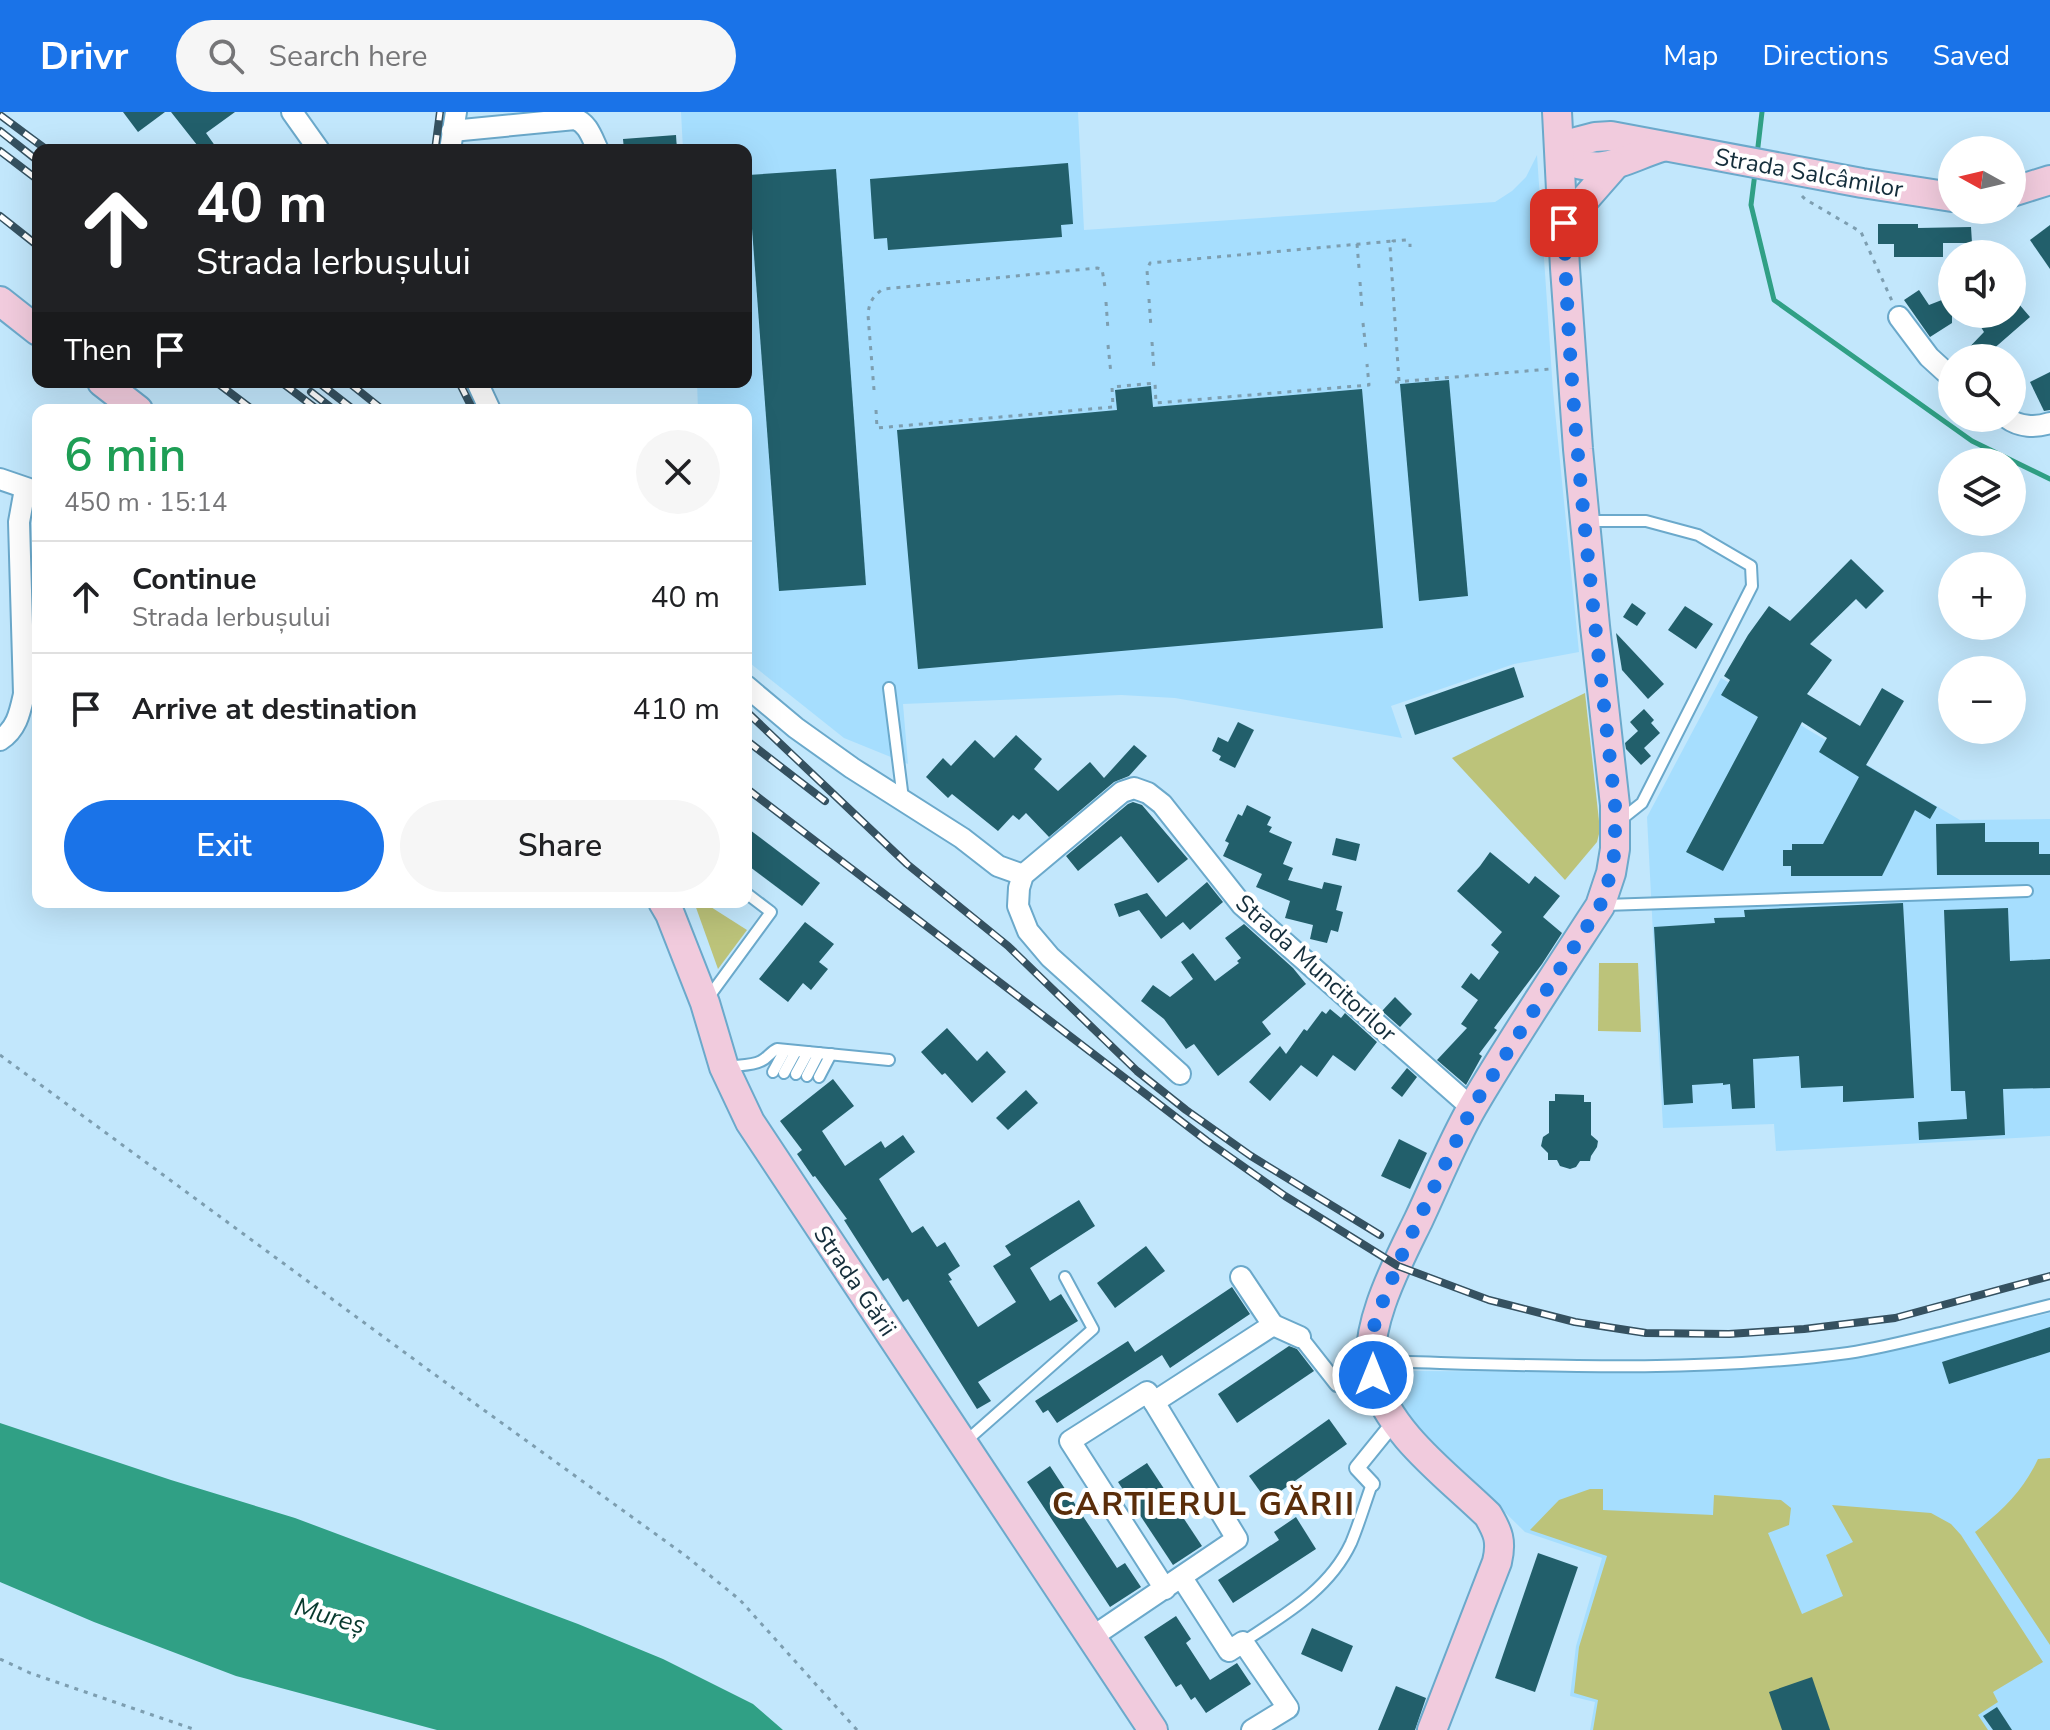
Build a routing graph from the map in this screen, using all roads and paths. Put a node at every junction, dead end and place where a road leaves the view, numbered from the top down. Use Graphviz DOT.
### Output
graph roads {
  1 [pos="292,112"];
  2 [pos="1557,112"];
  3 [pos="1590,112"];
  4 [pos="453,131"];
  5 [pos="1611,136"];
  6 [pos="315,144"];
  7 [pos="595,144"];
  8 [pos="1666,145"];
  9 [pos="1560,158"];
  10 [pos="1614,166"];
  11 [pos="1780,168"];
  12 [pos="2050,180"];
  13 [pos="2026,188"];
  14 [pos="1938,195"];
  15 [pos="1564,223"];
  16 [pos="1393,241"];
  17 [pos="1357,244"];
  18 [pos="1410,247"];
  19 [pos="1359,268"];
  20 [pos="1360,282"];
  21 [pos="1148,285"];
  22 [pos="1105,287"];
  23 [pos="1149,299"];
  24 [pos="0,301"];
  25 [pos="1106,302"];
  26 [pos="1362,309"];
  27 [pos="1899,317"];
  28 [pos="1363,323"];
  29 [pos="32,326"];
  30 [pos="1151,328"];
  31 [pos="1108,330"];
  32 [pos="1152,342"];
  33 [pos="1108,345"];
  34 [pos="1366,350"];
  35 [pos="1367,364"];
  36 [pos="1938,365"];
  37 [pos="1560,368"];
  38 [pos="1154,370"];
  39 [pos="1111,374"];
  40 [pos="110,388"];
  41 [pos="874,390"];
  42 [pos="130,404"];
  43 [pos="876,410"];
  44 [pos="2050,423"];
  45 [pos="2026,425"];
  46 [pos="0,479"];
  47 [pos="32,491"];
  48 [pos="1585,521"];
  49 [pos="889,688"];
  50 [pos="752,691"];
  51 [pos="0,740"];
  52 [pos="903,799"];
  53 [pos="1615,824"];
  54 [pos="1023,875"];
  55 [pos="2027,891"];
  56 [pos="752,898"];
  57 [pos="1600,906"];
  58 [pos="666,908"];
  59 [pos="705,1003"];
  60 [pos="808,1052"];
  61 [pos="0,1055"];
  62 [pos="889,1060"];
  63 [pos="724,1067"];
  64 [pos="796,1074"];
  65 [pos="1180,1074"];
  66 [pos="1472,1108"];
  67 [pos="1065,1277"];
  68 [pos="1241,1277"];
  69 [pos="2050,1305"];
  70 [pos="1273,1325"];
  71 [pos="1300,1337"];
  72 [pos="1366,1369"];
  73 [pos="1154,1402"];
  74 [pos="1387,1431"];
  75 [pos="963,1443"];
  76 [pos="1372,1484"];
  77 [pos="1173,1584"];
  78 [pos="1092,1637"];
  79 [pos="1243,1642"];
  80 [pos="0,1659"];
  81 [pos="196,1730"];
  82 [pos="857,1730"];
  83 [pos="1153,1730"];
  84 [pos="1252,1730"];
  85 [pos="1432,1730"];
  1 -- 6 [label="street"];
  2 -- 9 [label="main road"];
  3 -- 5 [label="main road"];
  4 -- 7 [label="street"];
  5 -- 8 [label="main road, Strada Salcâmilor"];
  5 -- 9 [label="main road, Strada Salcâmilor"];
  8 -- 10 [label="main road"];
  8 -- 11 [label="main road, Strada Salcâmilor"];
  9 -- 10 [label="main road"];
  9 -- 15 [label="main road"];
  10 -- 15 [label="main road"];
  11 -- 14 [label="main road, Strada Salcâmilor"];
  11 -- 27 [label="path"];
  12 -- 13 [label="main road"];
  15 -- 48 [label="main road"];
  16 -- 17 [label="path"];
  16 -- 18 [label="path"];
  16 -- 37 [label="path"];
  17 -- 19 [label="path"];
  17 -- 21 [label="path"];
  20 -- 26 [label="path"];
  22 -- 41 [label="path"];
  23 -- 30 [label="path"];
  24 -- 29 [label="main road"];
  25 -- 31 [label="path"];
  27 -- 36 [label="street"];
  28 -- 34 [label="path"];
  32 -- 38 [label="path"];
  33 -- 39 [label="path"];
  35 -- 43 [label="path"];
  40 -- 42 [label="main road"];
  44 -- 45 [label="street"];
  46 -- 47 [label="street"];
  47 -- 51 [label="street"];
  48 -- 53 [label="main road"];
  48 -- 53 [label="lane"];
  49 -- 52 [label="lane"];
  50 -- 52 [label="street"];
  52 -- 54 [label="street"];
  53 -- 57 [label="main road"];
  54 -- 65 [label="street"];
  54 -- 66 [label="street, Strada Muncitorilor"];
  55 -- 57 [label="lane"];
  56 -- 59 [label="lane"];
  57 -- 66 [label="main road"];
  58 -- 59 [label="main road, Strada Gării"];
  59 -- 63 [label="main road, Strada Gării"];
  60 -- 62 [label="lane"];
  60 -- 63 [label="lane"];
  60 -- 64 [label="lane"];
  60 -- 64 [label="lane"];
  60 -- 64 [label="lane"];
  61 -- 82 [label="path"];
  63 -- 75 [label="main road, Strada Gării"];
  66 -- 72 [label="main road"];
  67 -- 75 [label="lane"];
  68 -- 70 [label="street"];
  69 -- 72 [label="lane"];
  70 -- 71 [label="street"];
  70 -- 73 [label="street"];
  71 -- 72 [label="street"];
  72 -- 85 [label="main road"];
  73 -- 77 [label="street"];
  73 -- 77 [label="street"];
  74 -- 76 [label="street"];
  75 -- 78 [label="main road, Strada Gării"];
  76 -- 79 [label="lane"];
  77 -- 78 [label="street"];
  77 -- 79 [label="street"];
  78 -- 83 [label="main road, Strada Gării"];
  79 -- 84 [label="street"];
  80 -- 81 [label="path"];
}
